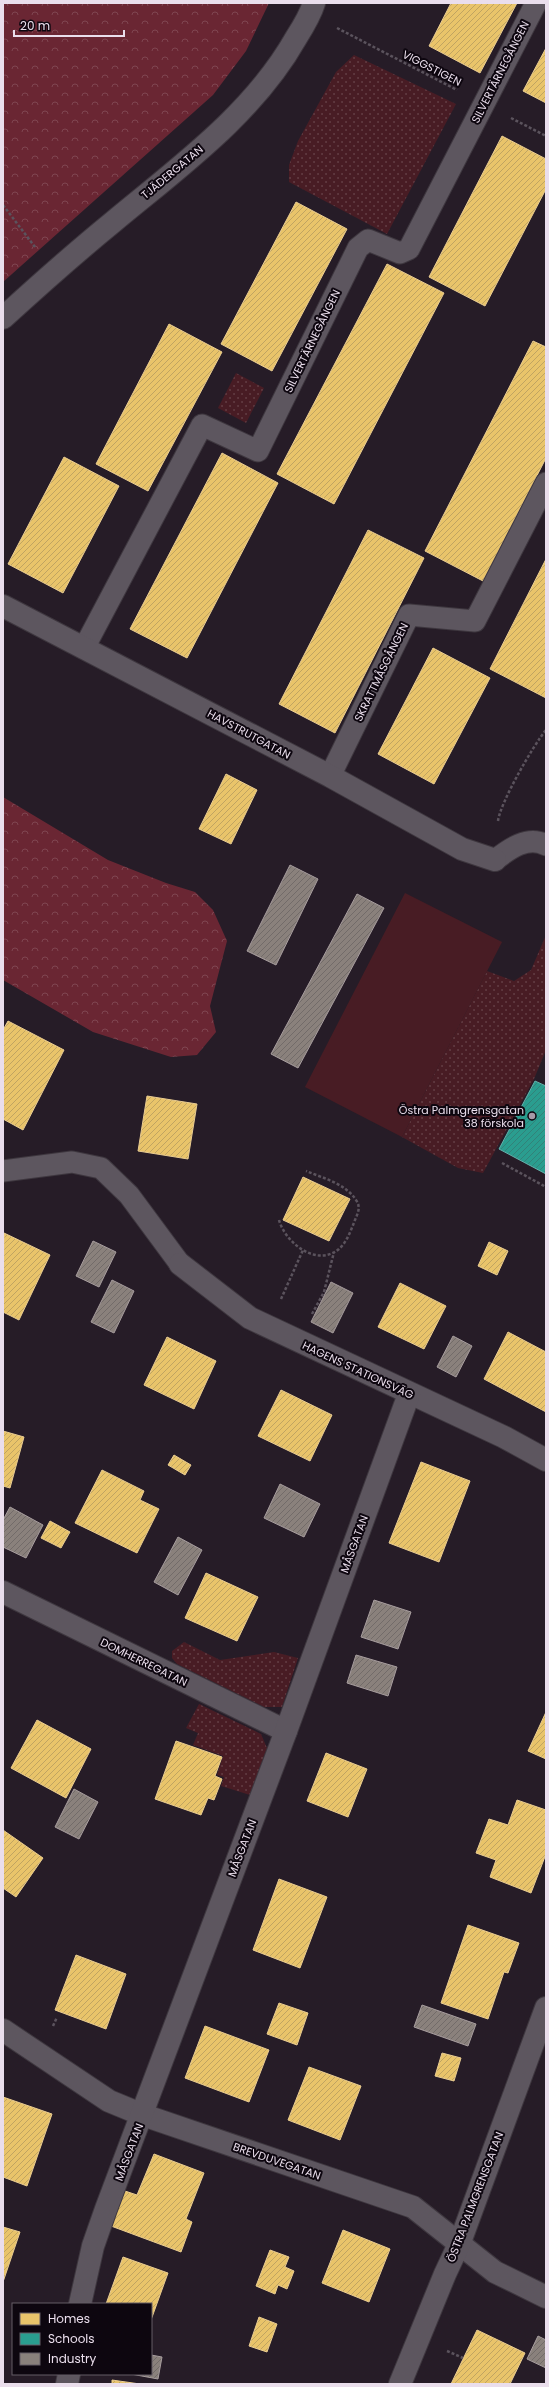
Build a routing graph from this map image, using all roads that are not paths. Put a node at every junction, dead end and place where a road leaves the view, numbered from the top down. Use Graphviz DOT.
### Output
graph roads {
  1 [pos="536,3"];
  2 [pos="312,8"];
  3 [pos="3,318"];
  4 [pos="546,483"];
  5 [pos="3,606"];
  6 [pos="84,648"];
  7 [pos="330,776"];
  8 [pos="546,845"];
  9 [pos="495,860"];
  10 [pos="3,1171"];
  11 [pos="180,1264"];
  12 [pos="409,1394"];
  13 [pos="546,1460"];
  14 [pos="3,1592"];
  15 [pos="286,1731"];
  16 [pos="546,2008"];
  17 [pos="3,2030"];
  18 [pos="143,2115"];
  19 [pos="460,2242"];
  20 [pos="546,2297"];
  21 [pos="80,2303"];
  22 [pos="400,2384"];
  1 -- 6 [label="lane, SILVERTÄRNEGÅNGEN"];
  2 -- 3 [label="street, TJÄDERGATAN"];
  4 -- 7 [label="lane, SKRATTMÅSGÅNGEN"];
  5 -- 6 [label="street, HAVSTRUTGATAN"];
  6 -- 7 [label="street, HAVSTRUTGATAN"];
  7 -- 9 [label="street, HAVSTRUTGATAN"];
  8 -- 9 [label="lane"];
  10 -- 11 [label="lane"];
  11 -- 12 [label="street, HAGENS STATIONSVÄG"];
  12 -- 13 [label="street, HAGENS STATIONSVÄG"];
  12 -- 15 [label="street, MÅSGATAN"];
  14 -- 15 [label="street, DOMHERREGATAN"];
  15 -- 18 [label="street, MÅSGATAN"];
  16 -- 19 [label="street, ÖSTRA PALMGRENSGATAN"];
  17 -- 18 [label="street, BREVDUVEGATAN"];
  18 -- 19 [label="street, BREVDUVEGATAN"];
  18 -- 21 [label="street, MÅSGATAN"];
  19 -- 20 [label="street, BREVDUVEGATAN"];
  19 -- 22 [label="street, ÖSTRA PALMGRENSGATAN"];
}
